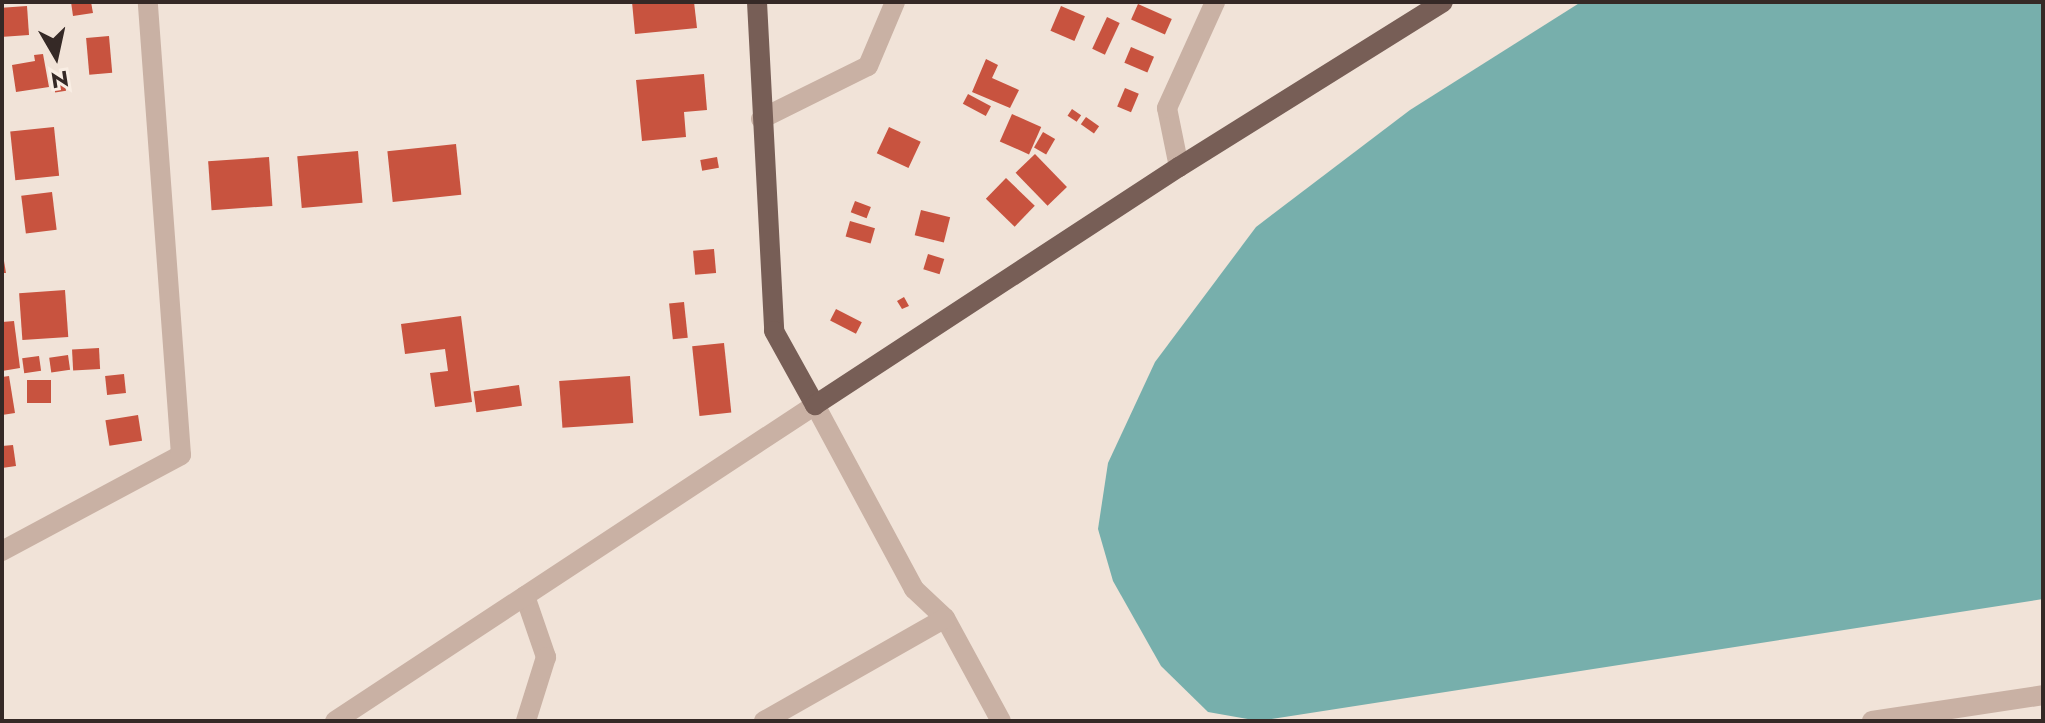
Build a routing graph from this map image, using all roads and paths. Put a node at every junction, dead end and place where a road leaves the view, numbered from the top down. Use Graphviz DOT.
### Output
graph roads {
  1 [pos="148,2"];
  2 [pos="757,2"];
  3 [pos="895,2"];
  4 [pos="1215,2"];
  5 [pos="1443,2"];
  6 [pos="761,119"];
  7 [pos="1179,167"];
  8 [pos="815,405"];
  9 [pos="2,551"];
  10 [pos="525,596"];
  11 [pos="945,618"];
  12 [pos="2043,695"];
  13 [pos="335,721"];
  14 [pos="526,721"];
  15 [pos="764,721"];
  16 [pos="1001,721"];
  17 [pos="1872,721"];
  1 -- 9 [label="street"];
  2 -- 6 [label="main road"];
  3 -- 6 [label="street"];
  4 -- 7 [label="street"];
  5 -- 7 [label="main road"];
  6 -- 8 [label="main road"];
  7 -- 8 [label="main road"];
  8 -- 10 [label="street"];
  8 -- 11 [label="street"];
  10 -- 13 [label="street"];
  10 -- 14 [label="street"];
  11 -- 15 [label="street"];
  11 -- 16 [label="street"];
  12 -- 17 [label="street"];
}
